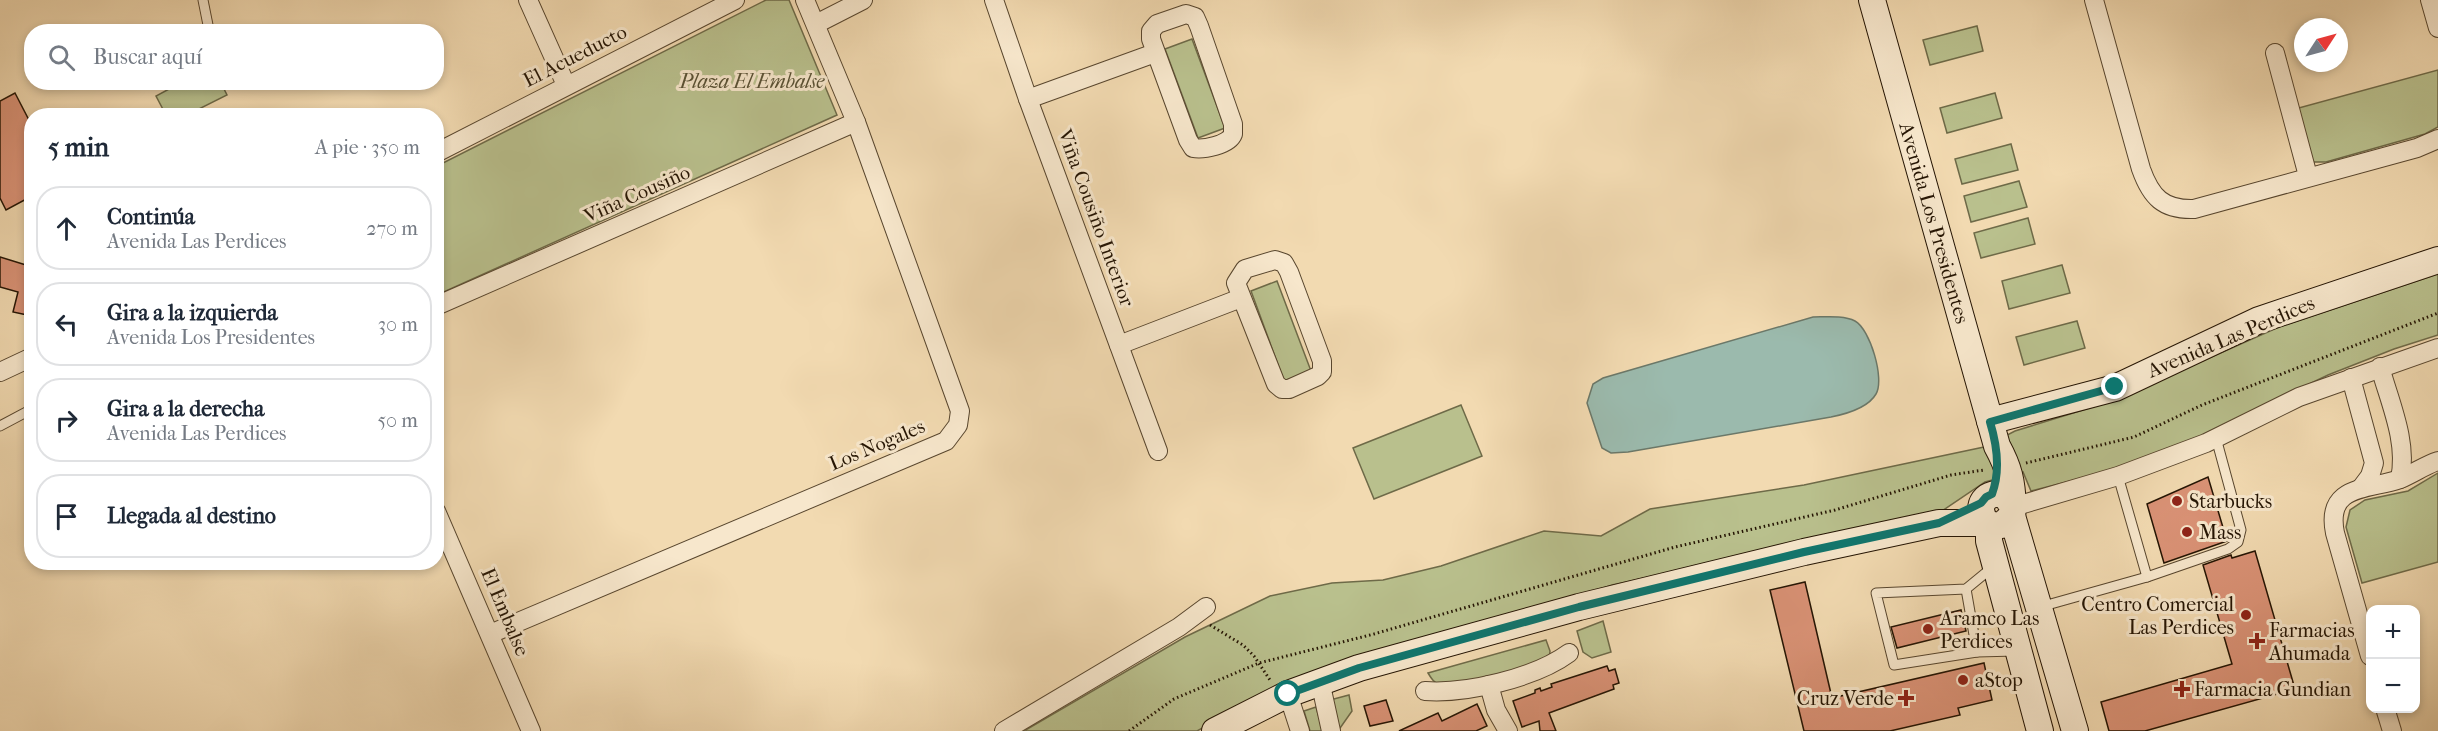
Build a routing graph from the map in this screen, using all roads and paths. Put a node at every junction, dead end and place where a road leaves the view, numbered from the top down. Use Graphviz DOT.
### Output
graph roads {
  1 [pos="203,0"];
  2 [pos="528,0"];
  3 [pos="735,0"];
  4 [pos="805,0"];
  5 [pos="863,0"];
  6 [pos="994,0"];
  7 [pos="1872,0"];
  8 [pos="2094,0"];
  9 [pos="2430,0"];
  10 [pos="208,24"];
  11 [pos="816,24"];
  12 [pos="2438,28"];
  13 [pos="1155,53"];
  14 [pos="2275,53"];
  15 [pos="566,86"];
  16 [pos="1028,99"];
  17 [pos="856,122"];
  18 [pos="2438,139"];
  19 [pos="444,149"];
  20 [pos="2308,176"];
  21 [pos="2438,260"];
  22 [pos="1240,298"];
  23 [pos="444,302"];
  24 [pos="2438,313"];
  25 [pos="1119,345"];
  26 [pos="2438,348"];
  27 [pos="24,361"];
  28 [pos="2380,367"];
  29 [pos="0,372"];
  30 [pos="2350,378"];
  31 [pos="24,413"];
  32 [pos="1990,422"];
  33 [pos="0,426"];
  34 [pos="2216,438"];
  35 [pos="2401,445"];
  36 [pos="1158,451"];
  37 [pos="2373,453"];
  38 [pos="2001,460"];
  39 [pos="2436,461"];
  40 [pos="2118,476"];
  41 [pos="2400,479"];
  42 [pos="2361,488"];
  43 [pos="1996,511"];
  44 [pos="444,529"];
  45 [pos="1996,565"];
  46 [pos="2147,577"];
  47 [pos="1966,589"];
  48 [pos="1206,607"];
  49 [pos="2040,607"];
  50 [pos="1191,618"];
  51 [pos="490,634"];
  52 [pos="2366,642"];
  53 [pos="1977,651"];
  54 [pos="2019,651"];
  55 [pos="1569,653"];
  56 [pos="1259,663"];
  57 [pos="1320,681"];
  58 [pos="1489,685"];
  59 [pos="1425,691"];
  60 [pos="1288,694"];
  61 [pos="531,731"];
  62 [pos="1004,731"];
  63 [pos="1130,731"];
  64 [pos="1215,731"];
  65 [pos="1300,731"];
  66 [pos="1331,731"];
  67 [pos="1508,731"];
  68 [pos="2040,731"];
  69 [pos="2075,731"];
  1 -- 10 [label="lane"];
  2 -- 15 [label="street"];
  3 -- 15 [label="street, El Acueducto"];
  4 -- 11 [label="street, Los Nogales"];
  5 -- 11 [label="street"];
  6 -- 16 [label="street, Viña Cousiño Interior"];
  7 -- 32 [label="street, Avenida Los Presidentes"];
  8 -- 20 [label="street"];
  9 -- 12 [label="street"];
  11 -- 17 [label="street, Los Nogales"];
  13 -- 13 [label="street"];
  13 -- 16 [label="street"];
  14 -- 20 [label="street"];
  15 -- 19 [label="street, El Acueducto"];
  16 -- 25 [label="street, Viña Cousiño Interior"];
  17 -- 23 [label="street, Viña Cousiño"];
  17 -- 51 [label="street, Los Nogales"];
  18 -- 20 [label="street"];
  21 -- 32 [label="street, Avenida Las Perdices"];
  22 -- 22 [label="street"];
  22 -- 25 [label="street"];
  24 -- 38 [label="path"];
  25 -- 36 [label="street, Viña Cousiño Interior"];
  26 -- 28 [label="street"];
  27 -- 29 [label="street"];
  28 -- 30 [label="street"];
  28 -- 35 [label="street"];
  30 -- 34 [label="street"];
  30 -- 37 [label="street"];
  31 -- 33 [label="lane"];
  32 -- 38 [label="street, Avenida Los Presidentes"];
  34 -- 40 [label="street"];
  34 -- 46 [label="lane"];
  35 -- 39 [label="street"];
  35 -- 41 [label="street"];
  37 -- 41 [label="street"];
  37 -- 42 [label="street"];
  38 -- 43 [label="street, Avenida Los Presidentes"];
  38 -- 56 [label="path"];
  39 -- 41 [label="street"];
  40 -- 43 [label="street"];
  40 -- 46 [label="lane"];
  41 -- 42 [label="street"];
  42 -- 52 [label="street"];
  43 -- 45 [label="street, Avenida Los Presidentes"];
  43 -- 49 [label="street, Avenida Los Presidentes"];
  43 -- 57 [label="street"];
  44 -- 51 [label="street, El Embalse"];
  45 -- 47 [label="lane"];
  45 -- 54 [label="street, Avenida Los Presidentes"];
  46 -- 49 [label="lane"];
  47 -- 53 [label="lane"];
  47 -- 53 [label="lane"];
  48 -- 50 [label="street"];
  49 -- 69 [label="street, Avenida Los Presidentes"];
  50 -- 56 [label="path"];
  50 -- 62 [label="street"];
  51 -- 61 [label="street, El Embalse"];
  53 -- 54 [label="lane"];
  54 -- 68 [label="street, Avenida Los Presidentes"];
  55 -- 58 [label="street"];
  56 -- 60 [label="path"];
  56 -- 63 [label="path"];
  57 -- 60 [label="street"];
  57 -- 66 [label="street"];
  58 -- 59 [label="street"];
  58 -- 67 [label="street"];
  60 -- 64 [label="street"];
  60 -- 65 [label="street"];
}
